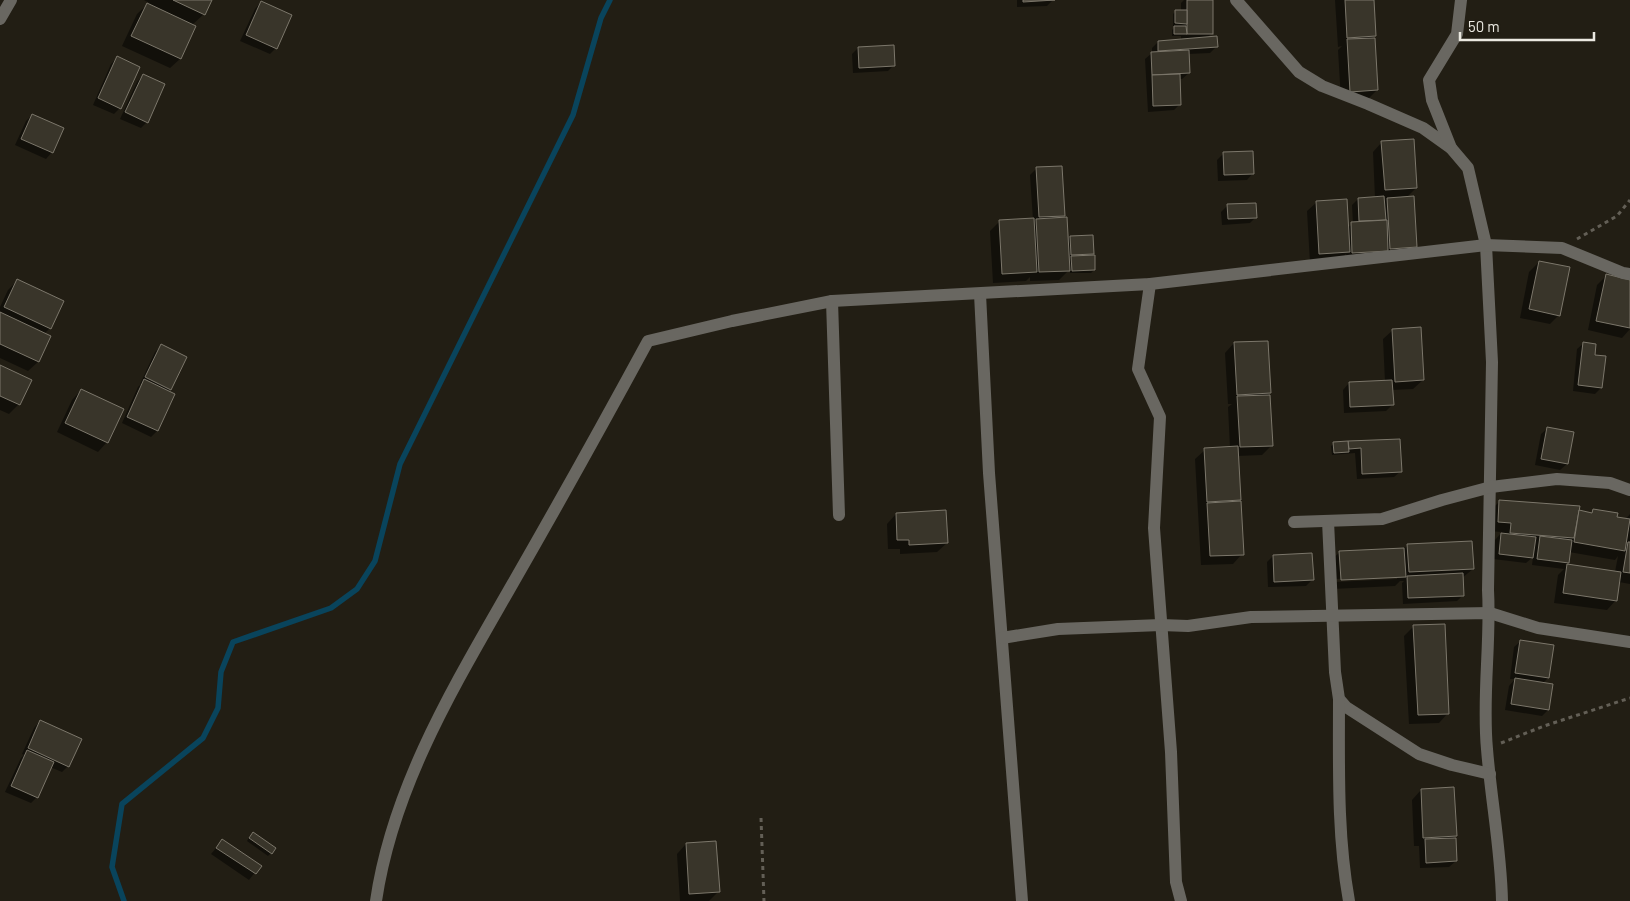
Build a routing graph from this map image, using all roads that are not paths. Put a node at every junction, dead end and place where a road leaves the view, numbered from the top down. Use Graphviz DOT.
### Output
graph roads {
  1 [pos="11,0"];
  2 [pos="1236,0"];
  3 [pos="1461,0"];
  4 [pos="0,19"];
  5 [pos="1451,148"];
  6 [pos="1486,245"];
  7 [pos="1630,274"];
  8 [pos="1150,284"];
  9 [pos="980,294"];
  10 [pos="832,301"];
  11 [pos="1491,488"];
  12 [pos="1630,490"];
  13 [pos="838,515"];
  14 [pos="1294,522"];
  15 [pos="1328,522"];
  16 [pos="1490,613"];
  17 [pos="1333,616"];
  18 [pos="1161,625"];
  19 [pos="1002,638"];
  20 [pos="1630,642"];
  21 [pos="1340,699"];
  22 [pos="1490,774"];
  23 [pos="376,901"];
  24 [pos="1022,901"];
  25 [pos="1181,901"];
  26 [pos="1349,901"];
  27 [pos="1502,901"];
  1 -- 4 [label="street"];
  2 -- 5 [label="street"];
  3 -- 5 [label="street"];
  5 -- 6 [label="street"];
  6 -- 7 [label="street"];
  6 -- 8 [label="street"];
  6 -- 11 [label="street"];
  8 -- 9 [label="street"];
  8 -- 18 [label="street"];
  9 -- 10 [label="street"];
  9 -- 19 [label="street"];
  10 -- 13 [label="street"];
  10 -- 23 [label="street"];
  11 -- 12 [label="street"];
  11 -- 15 [label="street"];
  11 -- 16 [label="street"];
  14 -- 15 [label="street"];
  15 -- 17 [label="street"];
  16 -- 17 [label="street"];
  16 -- 20 [label="street"];
  16 -- 22 [label="street"];
  17 -- 18 [label="street"];
  17 -- 21 [label="street"];
  18 -- 19 [label="street"];
  18 -- 25 [label="street"];
  19 -- 24 [label="street"];
  21 -- 22 [label="street"];
  21 -- 26 [label="street"];
  22 -- 27 [label="street"];
}
